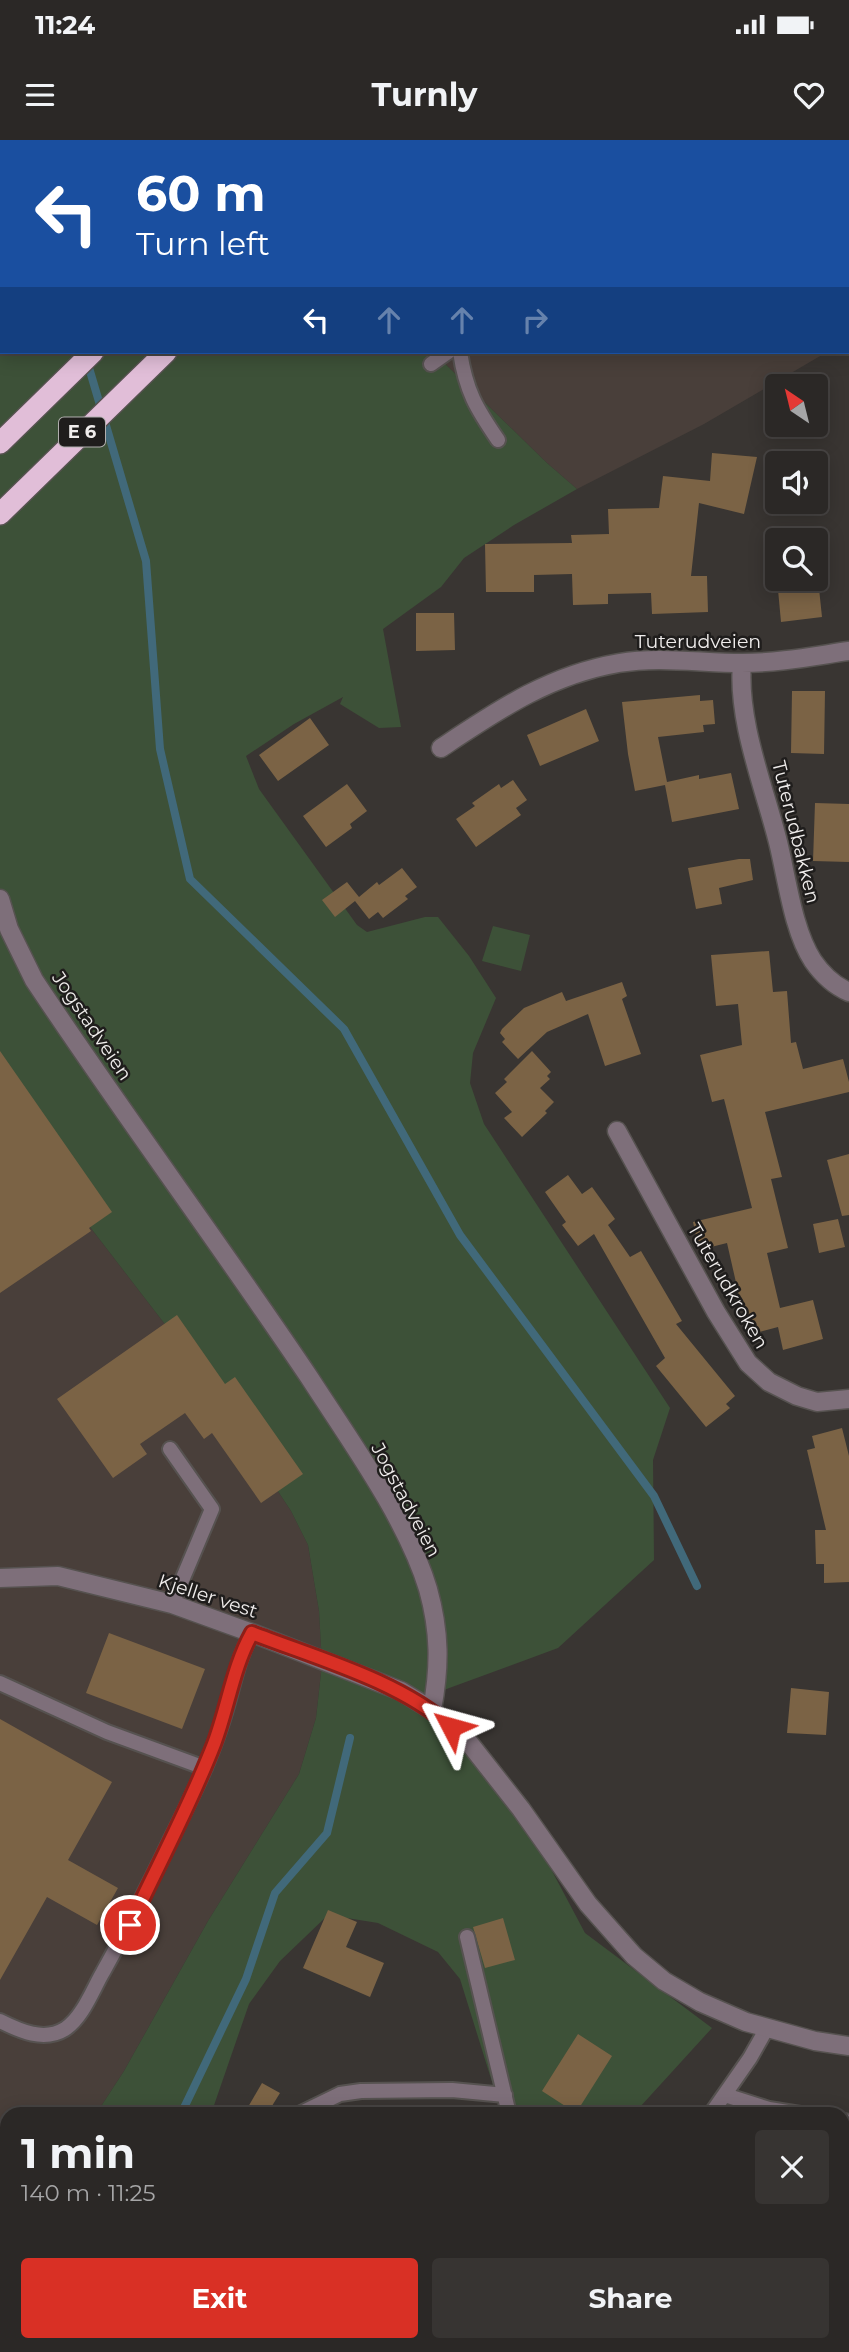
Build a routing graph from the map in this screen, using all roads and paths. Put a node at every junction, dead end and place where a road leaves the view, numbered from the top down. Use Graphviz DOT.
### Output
graph roads {
  1 [pos="91,354"];
  2 [pos="164,354"];
  3 [pos="445,354"];
  4 [pos="460,354"];
  5 [pos="432,364"];
  6 [pos="498,440"];
  7 [pos="0,443"];
  8 [pos="0,514"];
  9 [pos="849,651"];
  10 [pos="742,663"];
  11 [pos="441,748"];
  12 [pos="0,899"];
  13 [pos="849,992"];
  14 [pos="617,1131"];
  15 [pos="849,1399"];
  16 [pos="170,1449"];
  17 [pos="0,1578"];
  18 [pos="172,1604"];
  19 [pos="252,1633"];
  20 [pos="0,1683"];
  21 [pos="432,1710"];
  22 [pos="205,1768"];
  23 [pos="467,1937"];
  24 [pos="0,2021"];
  25 [pos="767,2028"];
  26 [pos="849,2046"];
  27 [pos="505,2095"];
  28 [pos="725,2095"];
  29 [pos="313,2107"];
  30 [pos="508,2107"];
  31 [pos="716,2107"];
  32 [pos="763,2107"];
  1 -- 7 [label="highway, E 6"];
  2 -- 8 [label="highway, E 6"];
  3 -- 5 [label="lane"];
  4 -- 6 [label="lane"];
  9 -- 10 [label="street, Tuterudveien"];
  10 -- 11 [label="street, Tuterudveien"];
  10 -- 13 [label="street, Tuterudbakken"];
  12 -- 21 [label="street, Jogstadveien"];
  14 -- 15 [label="street, Tuterudkroken"];
  16 -- 18 [label="lane"];
  17 -- 18 [label="street, Kjeller vest"];
  18 -- 19 [label="street, Kjeller vest"];
  19 -- 21 [label="street, Kjeller vest"];
  19 -- 22 [label="lane"];
  20 -- 22 [label="lane"];
  21 -- 25 [label="street"];
  22 -- 24 [label="lane"];
  23 -- 27 [label="lane"];
  25 -- 26 [label="street"];
  25 -- 28 [label="lane"];
  27 -- 29 [label="lane"];
  27 -- 30 [label="lane"];
  28 -- 31 [label="lane"];
  28 -- 32 [label="lane"];
}
